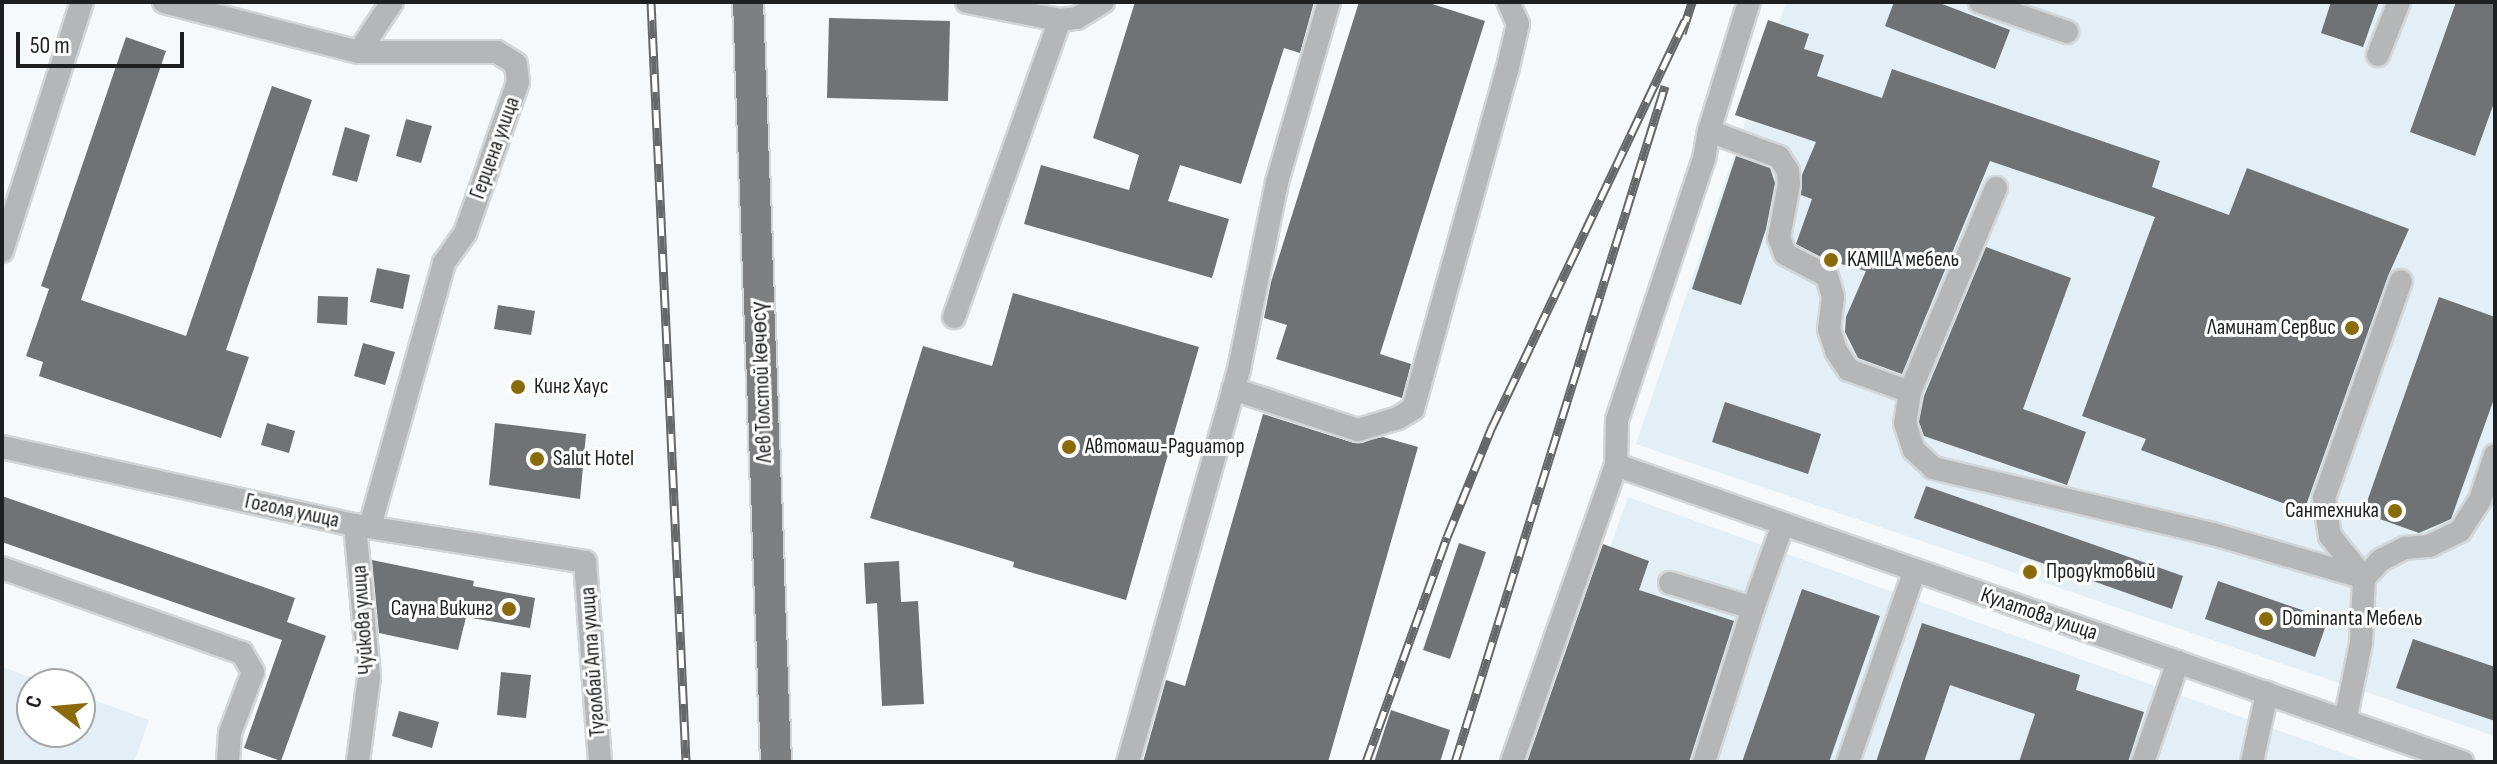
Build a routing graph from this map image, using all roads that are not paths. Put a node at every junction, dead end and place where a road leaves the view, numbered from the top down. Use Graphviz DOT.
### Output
graph roads {
  1 [pos="82,2"];
  2 [pos="392,2"];
  3 [pos="748,2"];
  4 [pos="967,2"];
  5 [pos="1103,2"];
  6 [pos="1329,2"];
  7 [pos="1508,2"];
  8 [pos="1749,2"];
  9 [pos="1980,2"];
  10 [pos="2399,2"];
  11 [pos="175,4"];
  12 [pos="1060,20"];
  13 [pos="2067,32"];
  14 [pos="359,52"];
  15 [pos="2378,55"];
  16 [pos="1709,131"];
  17 [pos="1996,188"];
  18 [pos="2,251"];
  19 [pos="2401,281"];
  20 [pos="954,317"];
  21 [pos="1233,389"];
  22 [pos="1910,392"];
  23 [pos="2,447"];
  24 [pos="2495,455"];
  25 [pos="1616,465"];
  26 [pos="1783,524"];
  27 [pos="362,526"];
  28 [pos="585,562"];
  29 [pos="2,568"];
  30 [pos="1915,570"];
  31 [pos="2364,578"];
  32 [pos="1670,583"];
  33 [pos="1753,608"];
  34 [pos="2178,662"];
  35 [pos="2267,693"];
  36 [pos="2345,721"];
  37 [pos="228,762"];
  38 [pos="358,762"];
  39 [pos="600,762"];
  40 [pos="776,762"];
  41 [pos="1128,762"];
  42 [pos="1512,762"];
  43 [pos="1704,762"];
  44 [pos="1848,762"];
  45 [pos="2143,762"];
  46 [pos="2252,762"];
  47 [pos="2462,762"];
  1 -- 18 [label="street"];
  2 -- 14 [label="street"];
  3 -- 40 [label="main road, Лев Толстой көчөсү"];
  4 -- 12 [label="street"];
  5 -- 12 [label="street"];
  6 -- 21 [label="street"];
  7 -- 21 [label="street"];
  8 -- 16 [label="street"];
  9 -- 13 [label="street"];
  10 -- 15 [label="street"];
  11 -- 14 [label="street, Герцена улица"];
  12 -- 20 [label="street"];
  14 -- 27 [label="street, Герцена улица"];
  16 -- 22 [label="street"];
  16 -- 25 [label="street"];
  17 -- 22 [label="street"];
  19 -- 31 [label="street"];
  21 -- 41 [label="street"];
  22 -- 31 [label="street"];
  23 -- 27 [label="street, Гоголя улица"];
  24 -- 31 [label="street"];
  25 -- 26 [label="street, Кулатова улица"];
  25 -- 42 [label="street"];
  26 -- 30 [label="street, Кулатова улица"];
  26 -- 33 [label="street"];
  27 -- 28 [label="street, Гоголя улица"];
  27 -- 38 [label="street, Чуйкова улица"];
  28 -- 39 [label="street, Туголбай Ата улица"];
  29 -- 37 [label="street"];
  30 -- 34 [label="street, Кулатова улица"];
  30 -- 44 [label="street"];
  31 -- 36 [label="street"];
  32 -- 33 [label="street"];
  33 -- 43 [label="street"];
  34 -- 35 [label="street, Кулатова улица"];
  34 -- 45 [label="street"];
  35 -- 36 [label="street, Кулатова улица"];
  35 -- 46 [label="street"];
  36 -- 47 [label="street, Кулатова улица"];
}
